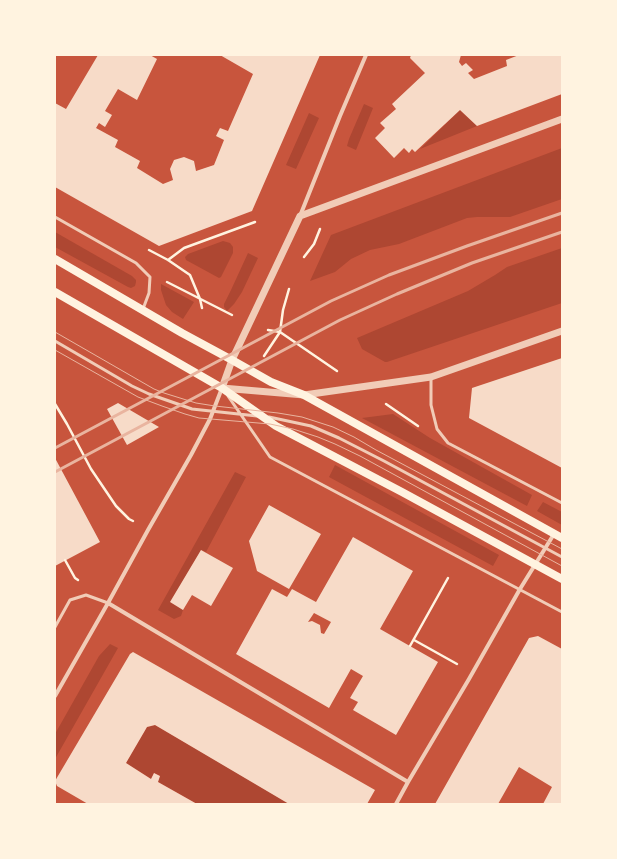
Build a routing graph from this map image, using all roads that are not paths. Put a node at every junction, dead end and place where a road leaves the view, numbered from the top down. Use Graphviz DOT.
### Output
graph roads {
  1 [pos="366,55"];
  2 [pos="562,119"];
  3 [pos="300,216"];
  4 [pos="55,217"];
  5 [pos="55,260"];
  6 [pos="55,292"];
  7 [pos="143,311"];
  8 [pos="562,331"];
  9 [pos="55,342"];
  10 [pos="232,360"];
  11 [pos="431,377"];
  12 [pos="222,388"];
  13 [pos="304,395"];
  14 [pos="212,412"];
  15 [pos="241,414"];
  16 [pos="263,416"];
  17 [pos="562,503"];
  18 [pos="554,533"];
  19 [pos="562,538"];
  20 [pos="545,548"];
  21 [pos="562,557"];
  22 [pos="535,564"];
  23 [pos="562,579"];
  24 [pos="520,589"];
  25 [pos="108,603"];
  26 [pos="562,612"];
  27 [pos="55,627"];
  28 [pos="55,696"];
  29 [pos="408,782"];
  30 [pos="396,804"];
  1 -- 3 [label="street"];
  2 -- 3 [label="street"];
  3 -- 10 [label="street"];
  4 -- 7 [label="lane"];
  5 -- 7 [label="main road"];
  6 -- 12 [label="main road"];
  7 -- 10 [label="main road"];
  8 -- 11 [label="street"];
  9 -- 14 [label="lane"];
  10 -- 12 [label="street"];
  10 -- 13 [label="main road"];
  11 -- 13 [label="street"];
  11 -- 17 [label="lane"];
  12 -- 13 [label="street"];
  12 -- 14 [label="street"];
  12 -- 15 [label="lane"];
  12 -- 16 [label="main road"];
  13 -- 18 [label="main road"];
  14 -- 15 [label="lane"];
  14 -- 25 [label="street"];
  15 -- 16 [label="lane"];
  15 -- 24 [label="lane"];
  16 -- 20 [label="lane"];
  16 -- 22 [label="main road"];
  18 -- 19 [label="main road"];
  18 -- 20 [label="street"];
  20 -- 21 [label="lane"];
  20 -- 22 [label="street"];
  22 -- 23 [label="main road"];
  22 -- 24 [label="street"];
  24 -- 26 [label="lane"];
  24 -- 29 [label="street"];
  25 -- 27 [label="lane"];
  25 -- 28 [label="street"];
  25 -- 29 [label="street"];
  29 -- 30 [label="street"];
}
